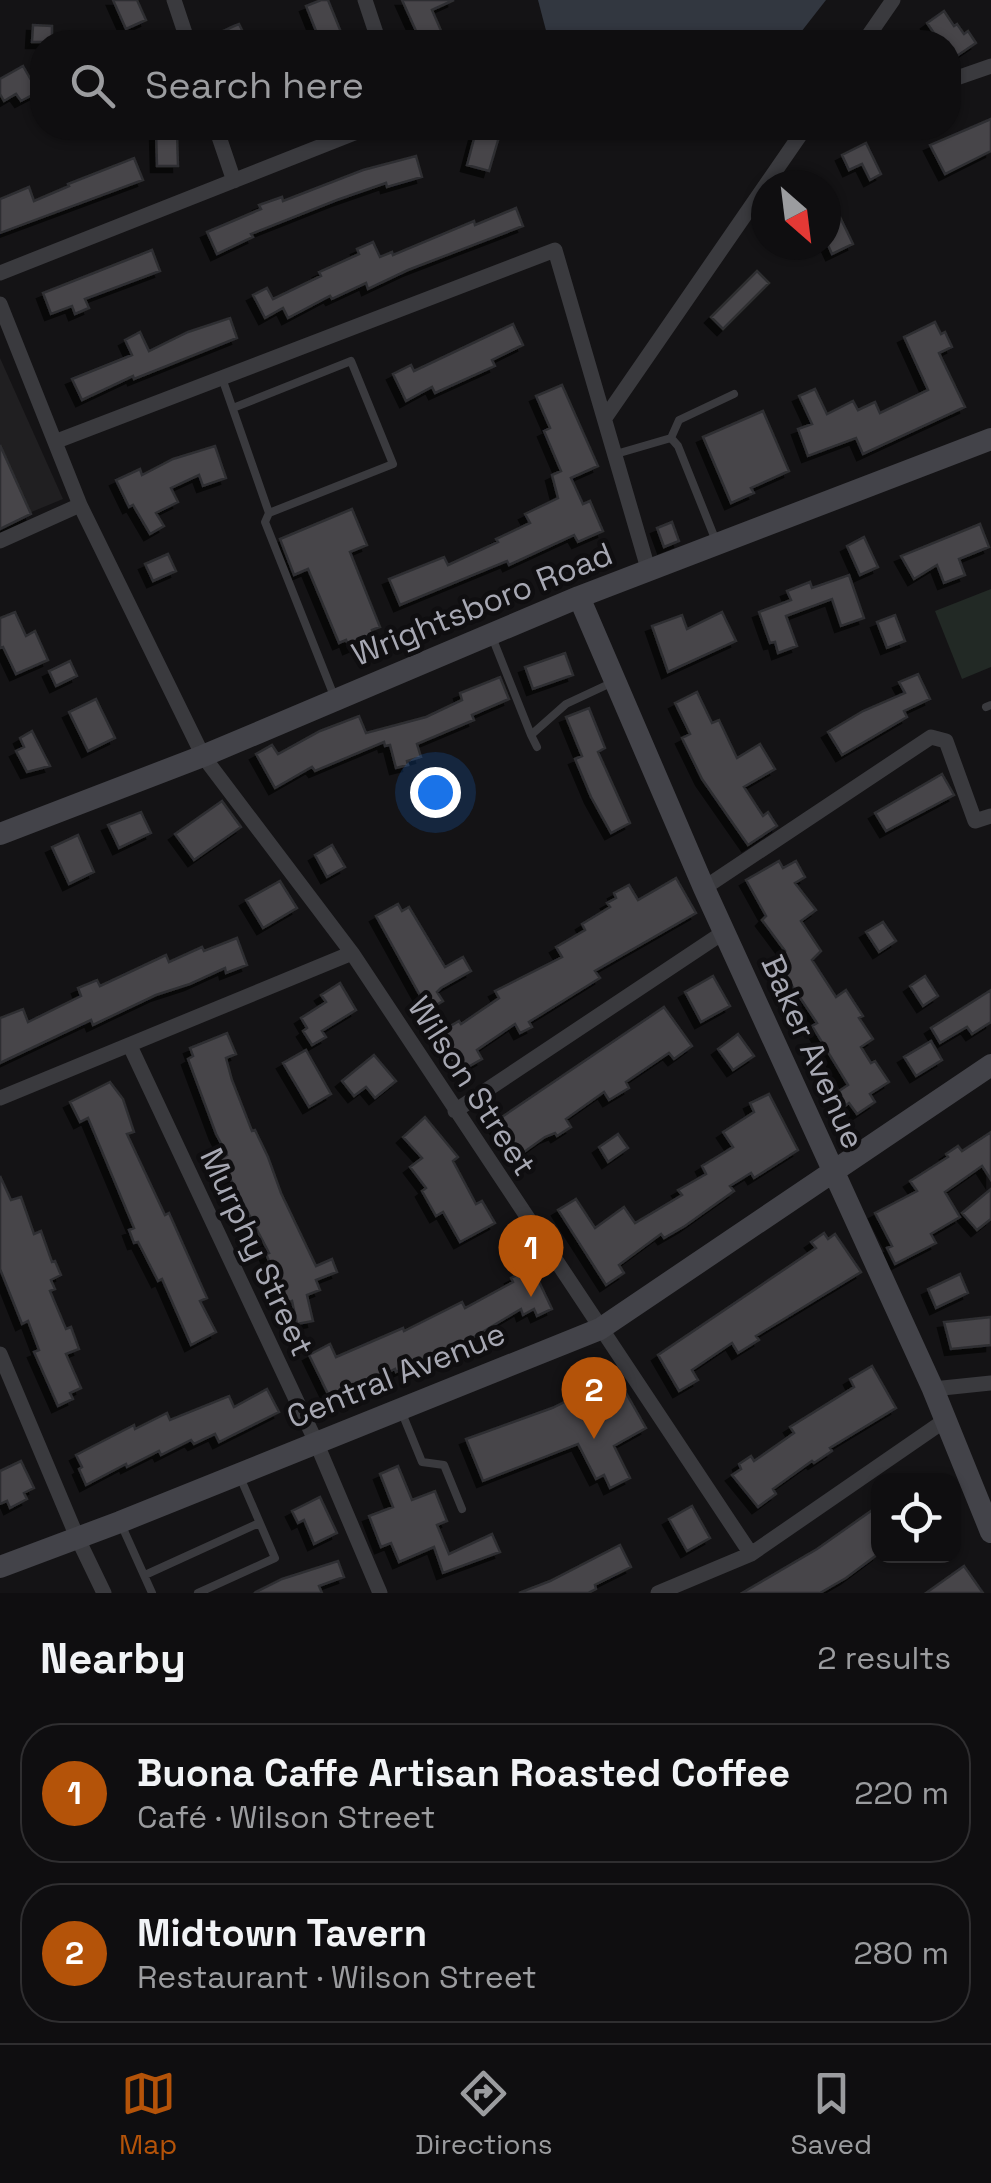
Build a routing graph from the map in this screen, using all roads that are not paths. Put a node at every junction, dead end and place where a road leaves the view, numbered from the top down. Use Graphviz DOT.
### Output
graph roads {
  1 [pos="174,0"];
  2 [pos="365,0"];
  3 [pos="892,0"];
  4 [pos="184,30"];
  5 [pos="375,30"];
  6 [pos="872,30"];
  7 [pos="991,66"];
  8 [pos="961,76"];
  9 [pos="220,140"];
  10 [pos="336,140"];
  11 [pos="800,140"];
  12 [pos="234,181"];
  13 [pos="0,273"];
  14 [pos="0,304"];
  15 [pos="222,378"];
  16 [pos="734,394"];
  17 [pos="232,408"];
  18 [pos="606,418"];
  19 [pos="671,438"];
  20 [pos="991,439"];
  21 [pos="57,441"];
  22 [pos="616,454"];
  23 [pos="80,506"];
  24 [pos="269,513"];
  25 [pos="0,541"];
  26 [pos="718,545"];
  27 [pos="649,572"];
  28 [pos="579,596"];
  29 [pos="490,634"];
  30 [pos="615,682"];
  31 [pos="336,700"];
  32 [pos="530,735"];
  33 [pos="537,747"];
  34 [pos="203,756"];
  35 [pos="991,816"];
  36 [pos="0,834"];
  37 [pos="704,888"];
  38 [pos="724,932"];
  39 [pos="352,952"];
  40 [pos="130,1046"];
  41 [pos="991,1064"];
  42 [pos="0,1098"];
  43 [pos="455,1111"];
  44 [pos="831,1172"];
  45 [pos="600,1329"];
  46 [pos="0,1354"];
  47 [pos="991,1383"];
  48 [pos="933,1388"];
  49 [pos="401,1408"];
  50 [pos="944,1421"];
  51 [pos="316,1442"];
  52 [pos="238,1473"];
  53 [pos="462,1509"];
  54 [pos="120,1522"];
  55 [pos="260,1524"];
  56 [pos="991,1532"];
  57 [pos="77,1537"];
  58 [pos="751,1554"];
  59 [pos="0,1567"];
  60 [pos="145,1575"];
  61 [pos="104,1593"];
  62 [pos="152,1593"];
  63 [pos="198,1593"];
  64 [pos="380,1593"];
  65 [pos="658,1593"];
  1 -- 4 [label="street"];
  2 -- 5 [label="street"];
  3 -- 6 [label="street"];
  7 -- 8 [label="street"];
  9 -- 12 [label="street"];
  10 -- 12 [label="street"];
  11 -- 18 [label="street"];
  12 -- 13 [label="street"];
  14 -- 21 [label="street, Wilson Street"];
  15 -- 17 [label="lane"];
  15 -- 18 [label="street"];
  15 -- 21 [label="street"];
  16 -- 19 [label="lane"];
  17 -- 24 [label="lane"];
  17 -- 24 [label="lane"];
  18 -- 22 [label="street"];
  19 -- 22 [label="lane"];
  19 -- 26 [label="lane"];
  20 -- 26 [label="main road, Wrightsboro Road"];
  21 -- 23 [label="street, Wilson Street"];
  22 -- 27 [label="street"];
  23 -- 25 [label="street"];
  23 -- 34 [label="street, Wilson Street"];
  24 -- 31 [label="lane"];
  26 -- 27 [label="main road, Wrightsboro Road"];
  27 -- 28 [label="main road, Wrightsboro Road"];
  28 -- 29 [label="main road, Wrightsboro Road"];
  28 -- 30 [label="main road, Baker Avenue"];
  29 -- 31 [label="main road, Wrightsboro Road"];
  29 -- 32 [label="lane"];
  30 -- 32 [label="lane"];
  30 -- 37 [label="main road, Baker Avenue"];
  31 -- 34 [label="main road, Wrightsboro Road"];
  32 -- 33 [label="lane"];
  34 -- 36 [label="main road, Wrightsboro Road"];
  34 -- 39 [label="street, Wilson Street"];
  35 -- 37 [label="street"];
  37 -- 38 [label="main road, Baker Avenue"];
  38 -- 43 [label="street"];
  38 -- 44 [label="main road, Baker Avenue"];
  39 -- 40 [label="street"];
  39 -- 43 [label="street, Wilson Street"];
  40 -- 42 [label="street"];
  40 -- 51 [label="street, Murphy Street"];
  41 -- 44 [label="main road, Central Avenue"];
  43 -- 45 [label="street, Wilson Street"];
  44 -- 45 [label="main road, Central Avenue"];
  44 -- 48 [label="main road, Baker Avenue"];
  45 -- 49 [label="main road, Central Avenue"];
  45 -- 58 [label="street, Wilson Street"];
  46 -- 57 [label="street"];
  47 -- 48 [label="street"];
  48 -- 50 [label="main road, Baker Avenue"];
  49 -- 51 [label="main road, Central Avenue"];
  49 -- 53 [label="lane"];
  50 -- 56 [label="main road, Baker Avenue"];
  50 -- 58 [label="street"];
  51 -- 52 [label="main road, Central Avenue"];
  51 -- 64 [label="street, Murphy Street"];
  52 -- 54 [label="main road, Central Avenue"];
  52 -- 55 [label="lane"];
  54 -- 57 [label="main road, Central Avenue"];
  54 -- 60 [label="lane"];
  55 -- 60 [label="lane"];
  55 -- 63 [label="lane"];
  57 -- 59 [label="main road, Central Avenue"];
  57 -- 61 [label="street"];
  58 -- 65 [label="street"];
  60 -- 62 [label="lane"];
}
